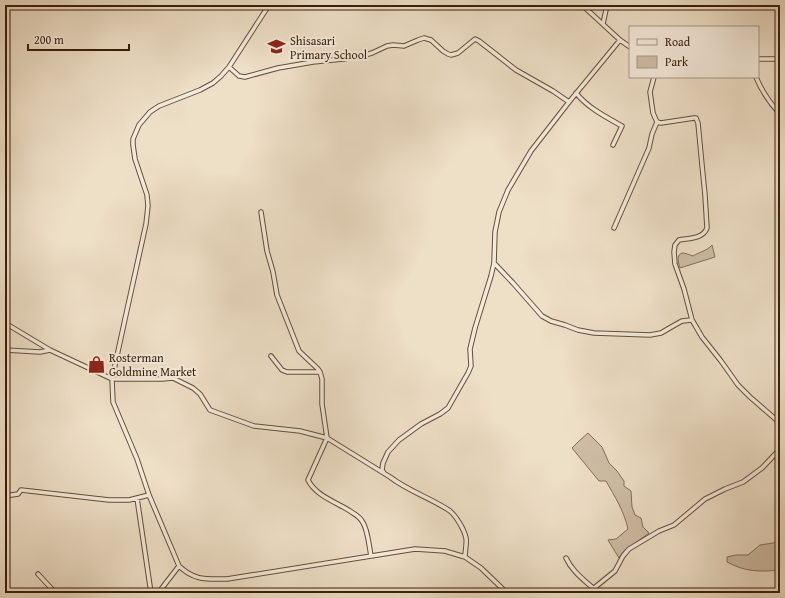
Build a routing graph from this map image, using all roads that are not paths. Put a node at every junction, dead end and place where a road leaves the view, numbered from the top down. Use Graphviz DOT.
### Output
graph roads {
  1 [pos="269,5"];
  2 [pos="582,5"];
  3 [pos="608,5"];
  4 [pos="603,24"];
  5 [pos="620,40"];
  6 [pos="629,46"];
  7 [pos="759,59"];
  8 [pos="780,59"];
  9 [pos="230,67"];
  10 [pos="654,78"];
  11 [pos="756,78"];
  12 [pos="576,93"];
  13 [pos="569,102"];
  14 [pos="780,114"];
  15 [pos="657,122"];
  16 [pos="612,145"];
  17 [pos="261,212"];
  18 [pos="614,228"];
  19 [pos="494,264"];
  20 [pos="692,320"];
  21 [pos="5,323"];
  22 [pos="5,350"];
  23 [pos="50,350"];
  24 [pos="271,356"];
  25 [pos="320,372"];
  26 [pos="112,379"];
  27 [pos="780,423"];
  28 [pos="327,438"];
  29 [pos="780,450"];
  30 [pos="384,474"];
  31 [pos="149,495"];
  32 [pos="5,496"];
  33 [pos="137,498"];
  34 [pos="371,556"];
  35 [pos="465,556"];
  36 [pos="566,558"];
  37 [pos="178,566"];
  38 [pos="38,574"];
  39 [pos="594,589"];
  40 [pos="54,593"];
  41 [pos="107,593"];
  42 [pos="151,593"];
  43 [pos="159,593"];
  44 [pos="507,593"];
  45 [pos="588,593"];
  1 -- 9 [label="street"];
  2 -- 4 [label="street"];
  3 -- 4 [label="street"];
  4 -- 5 [label="street"];
  5 -- 6 [label="street"];
  5 -- 12 [label="street"];
  7 -- 8 [label="street"];
  9 -- 13 [label="street"];
  9 -- 26 [label="street"];
  10 -- 15 [label="street"];
  11 -- 14 [label="street"];
  12 -- 13 [label="street"];
  12 -- 16 [label="street"];
  13 -- 19 [label="street"];
  15 -- 18 [label="street"];
  15 -- 20 [label="street"];
  17 -- 25 [label="street"];
  19 -- 20 [label="street"];
  19 -- 30 [label="street"];
  20 -- 27 [label="street"];
  21 -- 23 [label="street"];
  22 -- 23 [label="street"];
  23 -- 26 [label="street"];
  24 -- 25 [label="street"];
  25 -- 28 [label="street"];
  26 -- 28 [label="street"];
  26 -- 31 [label="street"];
  28 -- 30 [label="street"];
  28 -- 34 [label="street"];
  29 -- 39 [label="street"];
  30 -- 35 [label="street"];
  31 -- 33 [label="street"];
  31 -- 37 [label="street"];
  32 -- 33 [label="street"];
  33 -- 42 [label="street"];
  34 -- 35 [label="street"];
  34 -- 37 [label="street"];
  35 -- 44 [label="street"];
  36 -- 39 [label="street"];
  37 -- 43 [label="street"];
  38 -- 40 [label="street"];
  39 -- 45 [label="street"];
  41 -- 42 [label="street"];
}
